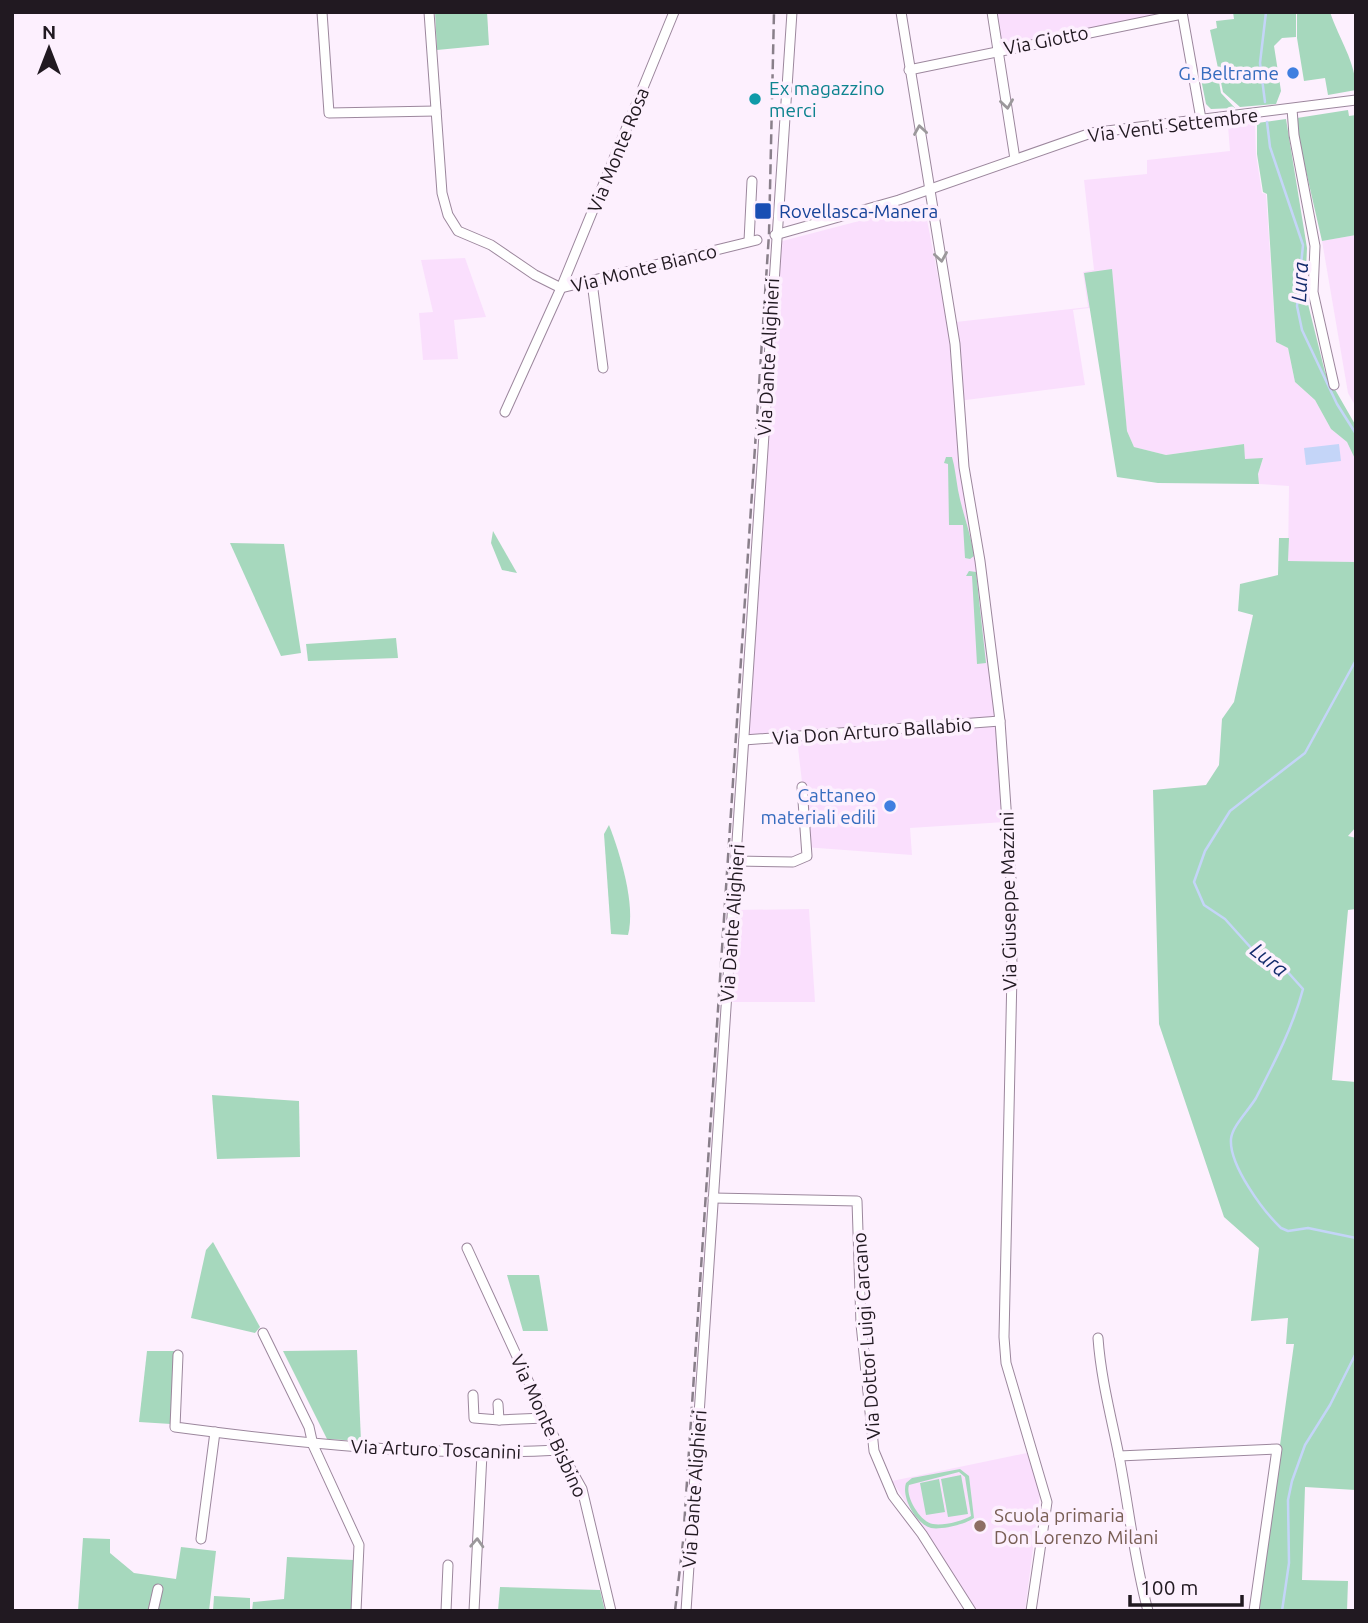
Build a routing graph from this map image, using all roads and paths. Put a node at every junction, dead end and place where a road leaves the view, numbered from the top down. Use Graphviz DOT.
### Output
graph roads {
  1 [pos="322,12"];
  2 [pos="429,12"];
  3 [pos="674,12"];
  4 [pos="792,12"];
  5 [pos="901,12"];
  6 [pos="992,12"];
  7 [pos="1182,13"];
  8 [pos="999,50"];
  9 [pos="909,70"];
  10 [pos="1356,100"];
  11 [pos="1292,109"];
  12 [pos="436,111"];
  13 [pos="1201,120"];
  14 [pos="1015,159"];
  15 [pos="752,181"];
  16 [pos="929,190"];
  17 [pos="775,235"];
  18 [pos="593,282"];
  19 [pos="561,288"];
  20 [pos="603,368"];
  21 [pos="1334,385"];
  22 [pos="505,412"];
  23 [pos="1000,721"];
  24 [pos="744,740"];
  25 [pos="802,787"];
  26 [pos="736,861"];
  27 [pos="713,1198"];
  28 [pos="467,1248"];
  29 [pos="264,1333"];
  30 [pos="1098,1338"];
  31 [pos="178,1355"];
  32 [pos="473,1395"];
  33 [pos="498,1404"];
  34 [pos="545,1418"];
  35 [pos="499,1420"];
  36 [pos="215,1433"];
  37 [pos="313,1445"];
  38 [pos="560,1450"];
  39 [pos="482,1454"];
  40 [pos="1119,1456"];
  41 [pos="201,1539"];
  42 [pos="448,1564"];
  43 [pos="158,1589"];
  44 [pos="153,1611"];
  45 [pos="356,1611"];
  46 [pos="446,1611"];
  47 [pos="474,1611"];
  48 [pos="611,1611"];
  49 [pos="686,1611"];
  50 [pos="971,1611"];
  51 [pos="1031,1611"];
  52 [pos="1148,1611"];
  53 [pos="1254,1611"];
  1 -- 12 [label="street"];
  2 -- 12 [label="street, Via Monte Bianco"];
  3 -- 19 [label="street, Via Monte Rosa"];
  4 -- 17 [label="street, Via Dante Alighieri"];
  5 -- 9 [label="street, Via Giuseppe Mazzini"];
  6 -- 8 [label="street"];
  7 -- 8 [label="street, Via Giotto"];
  7 -- 13 [label="street"];
  8 -- 9 [label="street, Via Giotto"];
  8 -- 14 [label="street, one-way"];
  16 -- 9 [label="street, Via Giuseppe Mazzini, one-way"];
  10 -- 11 [label="street, Via Venti Settembre"];
  11 -- 13 [label="street, Via Venti Settembre"];
  11 -- 21 [label="street"];
  12 -- 19 [label="street, Via Monte Bianco"];
  13 -- 14 [label="street, Via Venti Settembre"];
  14 -- 16 [label="street, Via Venti Settembre"];
  15 -- 18 [label="street, Via Monte Bianco"];
  16 -- 17 [label="street, Via Venti Settembre"];
  16 -- 23 [label="street, Via Giuseppe Mazzini, one-way"];
  17 -- 24 [label="street, Via Dante Alighieri"];
  18 -- 19 [label="street, Via Monte Bianco"];
  18 -- 20 [label="street"];
  19 -- 22 [label="street, Via Monte Rosa"];
  23 -- 24 [label="street, Via Don Arturo Ballabio"];
  23 -- 51 [label="street, Via Giuseppe Mazzini"];
  24 -- 26 [label="street, Via Dante Alighieri"];
  25 -- 26 [label="street"];
  26 -- 27 [label="street, Via Dante Alighieri"];
  27 -- 49 [label="street, Via Dante Alighieri"];
  27 -- 50 [label="street, Via Dottor Luigi Carcano"];
  28 -- 34 [label="street, Via Monte Bisbino"];
  29 -- 37 [label="street"];
  30 -- 40 [label="street"];
  31 -- 36 [label="street, Via Arturo Toscanini"];
  32 -- 35 [label="street"];
  33 -- 35 [label="street"];
  34 -- 35 [label="street"];
  34 -- 38 [label="street, Via Monte Bisbino"];
  36 -- 37 [label="street, Via Arturo Toscanini"];
  36 -- 41 [label="street"];
  37 -- 39 [label="street, Via Arturo Toscanini"];
  37 -- 45 [label="street"];
  38 -- 39 [label="street, Via Arturo Toscanini"];
  38 -- 48 [label="street, Via Monte Bisbino"];
  47 -- 39 [label="street, one-way"];
  40 -- 52 [label="street"];
  40 -- 53 [label="street"];
  42 -- 46 [label="street"];
  43 -- 44 [label="street"];
}
